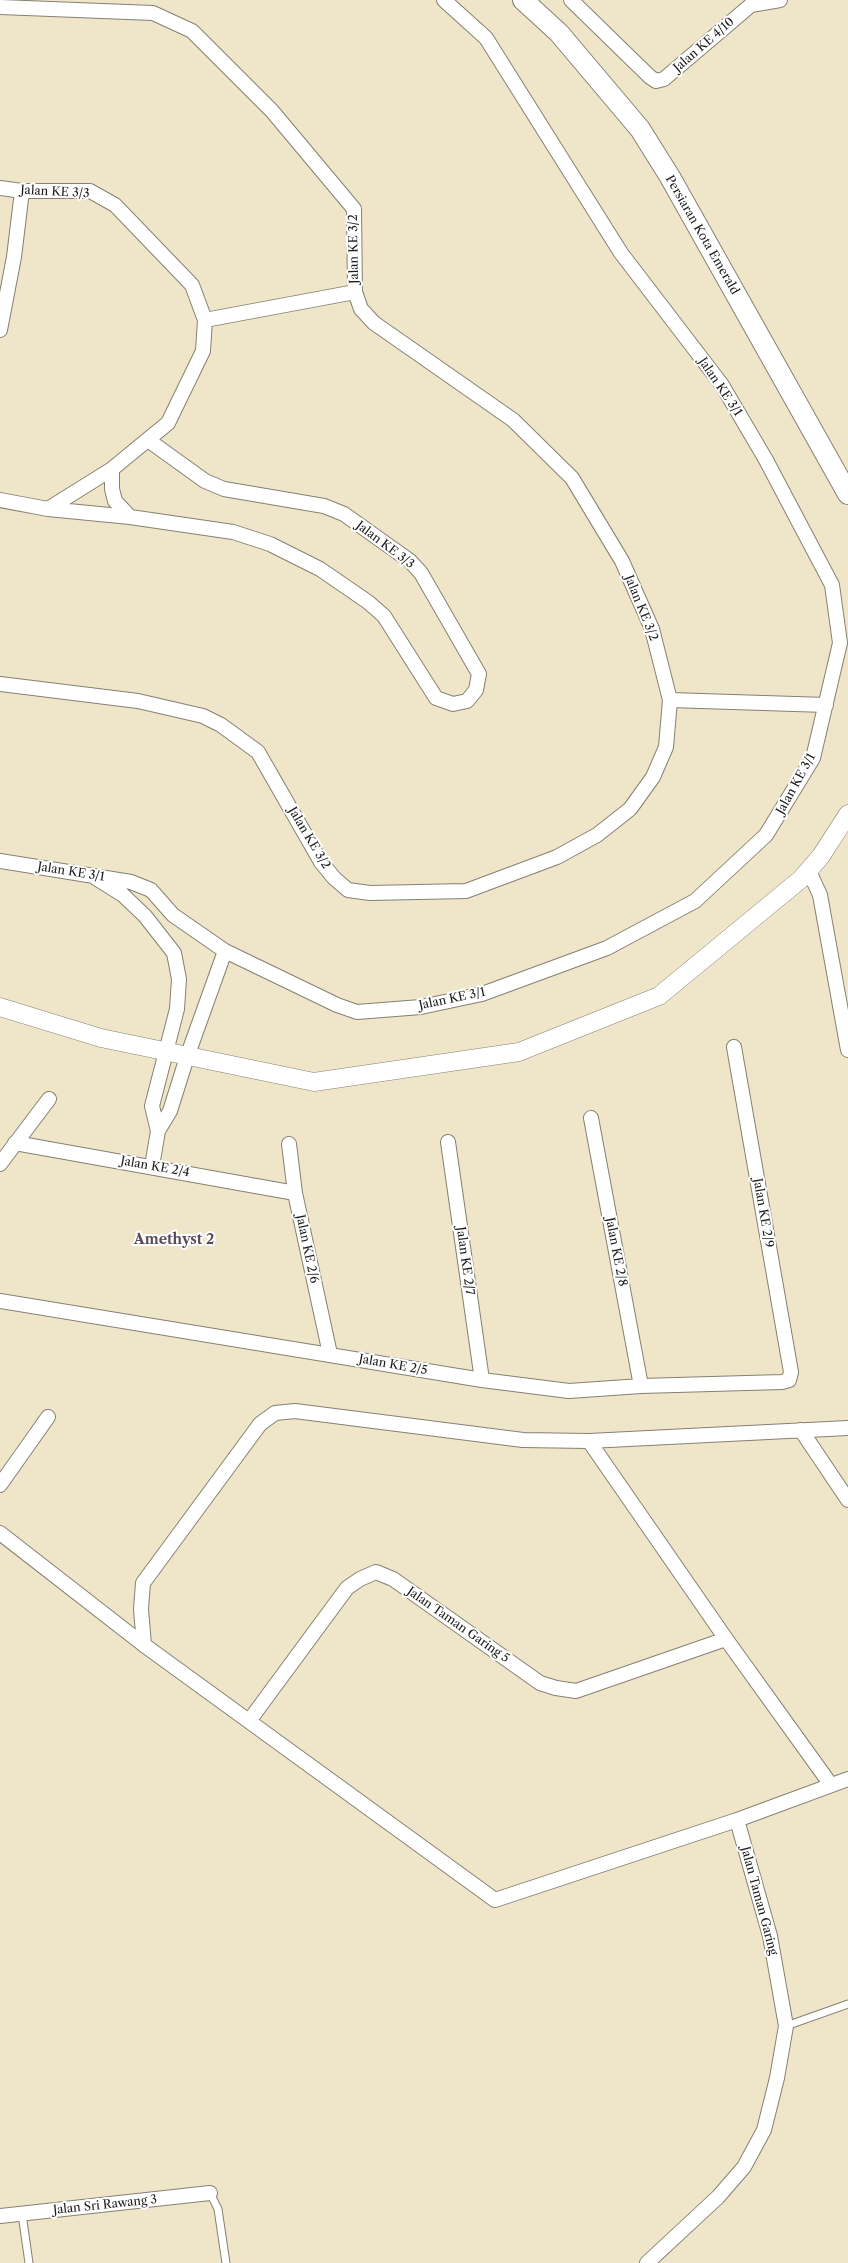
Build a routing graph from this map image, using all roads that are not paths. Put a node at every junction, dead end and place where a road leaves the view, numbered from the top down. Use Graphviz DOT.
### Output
graph roads {
  1 [pos="444,0"];
  2 [pos="524,0"];
  3 [pos="571,0"];
  4 [pos="780,0"];
  5 [pos="0,8"];
  6 [pos="0,188"];
  7 [pos="22,191"];
  8 [pos="355,292"];
  9 [pos="205,320"];
  10 [pos="0,330"];
  11 [pos="148,440"];
  12 [pos="112,469"];
  13 [pos="848,494"];
  14 [pos="0,500"];
  15 [pos="48,509"];
  16 [pos="130,516"];
  17 [pos="0,684"];
  18 [pos="670,700"];
  19 [pos="826,705"];
  20 [pos="848,814"];
  21 [pos="0,861"];
  22 [pos="809,871"];
  23 [pos="91,875"];
  24 [pos="225,951"];
  25 [pos="0,1007"];
  26 [pos="734,1047"];
  27 [pos="848,1050"];
  28 [pos="165,1051"];
  29 [pos="187,1057"];
  30 [pos="49,1098"];
  31 [pos="591,1118"];
  32 [pos="158,1131"];
  33 [pos="448,1142"];
  34 [pos="15,1144"];
  35 [pos="289,1144"];
  36 [pos="0,1164"];
  37 [pos="152,1166"];
  38 [pos="295,1193"];
  39 [pos="0,1301"];
  40 [pos="330,1354"];
  41 [pos="482,1380"];
  42 [pos="789,1380"];
  43 [pos="641,1386"];
  44 [pos="48,1417"];
  45 [pos="848,1428"];
  46 [pos="802,1430"];
  47 [pos="589,1441"];
  48 [pos="0,1485"];
  49 [pos="848,1500"];
  50 [pos="0,1533"];
  51 [pos="726,1639"];
  52 [pos="144,1645"];
  53 [pos="250,1722"];
  54 [pos="848,1780"];
  55 [pos="831,1785"];
  56 [pos="737,1820"];
  57 [pos="848,2004"];
  58 [pos="786,2026"];
  59 [pos="210,2193"];
  60 [pos="22,2214"];
  61 [pos="0,2216"];
  62 [pos="29,2263"];
  63 [pos="226,2263"];
  64 [pos="647,2263"];
  1 -- 19 [label="street, Jalan KE 3/1"];
  2 -- 13 [label="main road, Persiaran Kota Emerald"];
  3 -- 4 [label="street, Jalan KE 4/10"];
  5 -- 8 [label="street, Jalan KE 3/2"];
  6 -- 7 [label="street, Jalan KE 3/3"];
  7 -- 9 [label="street, Jalan KE 3/3"];
  7 -- 10 [label="street"];
  8 -- 9 [label="street"];
  8 -- 18 [label="street, Jalan KE 3/2"];
  9 -- 11 [label="street, Jalan KE 3/3"];
  11 -- 12 [label="street"];
  11 -- 16 [label="street, Jalan KE 3/3"];
  12 -- 15 [label="street"];
  12 -- 16 [label="street"];
  14 -- 15 [label="street, Jalan KE 3/3"];
  15 -- 16 [label="street, Jalan KE 3/3"];
  17 -- 18 [label="street, Jalan KE 3/2"];
  18 -- 19 [label="street"];
  19 -- 24 [label="street, Jalan KE 3/1"];
  20 -- 22 [label="street"];
  21 -- 23 [label="street, Jalan KE 3/1"];
  22 -- 27 [label="street"];
  22 -- 29 [label="street"];
  23 -- 24 [label="street, Jalan KE 3/1"];
  23 -- 28 [label="street"];
  24 -- 29 [label="street"];
  25 -- 28 [label="street"];
  26 -- 42 [label="street, Jalan KE 2/9"];
  28 -- 29 [label="street"];
  28 -- 32 [label="street"];
  29 -- 32 [label="street"];
  30 -- 34 [label="street"];
  31 -- 43 [label="street, Jalan KE 2/8"];
  32 -- 37 [label="street"];
  33 -- 41 [label="street, Jalan KE 2/7"];
  34 -- 36 [label="street"];
  34 -- 37 [label="street, Jalan KE 2/4"];
  35 -- 38 [label="street, Jalan KE 2/6"];
  37 -- 38 [label="street, Jalan KE 2/4"];
  38 -- 40 [label="street, Jalan KE 2/6"];
  39 -- 40 [label="street, Jalan KE 2/5"];
  40 -- 41 [label="street, Jalan KE 2/5"];
  41 -- 43 [label="street, Jalan KE 2/5"];
  42 -- 43 [label="street, Jalan KE 2/5"];
  44 -- 48 [label="street"];
  45 -- 46 [label="street"];
  46 -- 47 [label="street"];
  46 -- 49 [label="street"];
  47 -- 51 [label="street"];
  47 -- 52 [label="street"];
  50 -- 52 [label="street"];
  51 -- 53 [label="street, Jalan Taman Garing 5"];
  51 -- 55 [label="street"];
  52 -- 53 [label="street"];
  53 -- 56 [label="street"];
  54 -- 55 [label="street"];
  55 -- 56 [label="street"];
  56 -- 58 [label="street, Jalan Taman Garing"];
  57 -- 58 [label="lane"];
  58 -- 64 [label="street, Jalan Taman Garing"];
  59 -- 60 [label="street, Jalan Sri Rawang 3"];
  59 -- 63 [label="lane"];
  60 -- 61 [label="street, Jalan Sri Rawang 3"];
  60 -- 62 [label="lane"];
}
